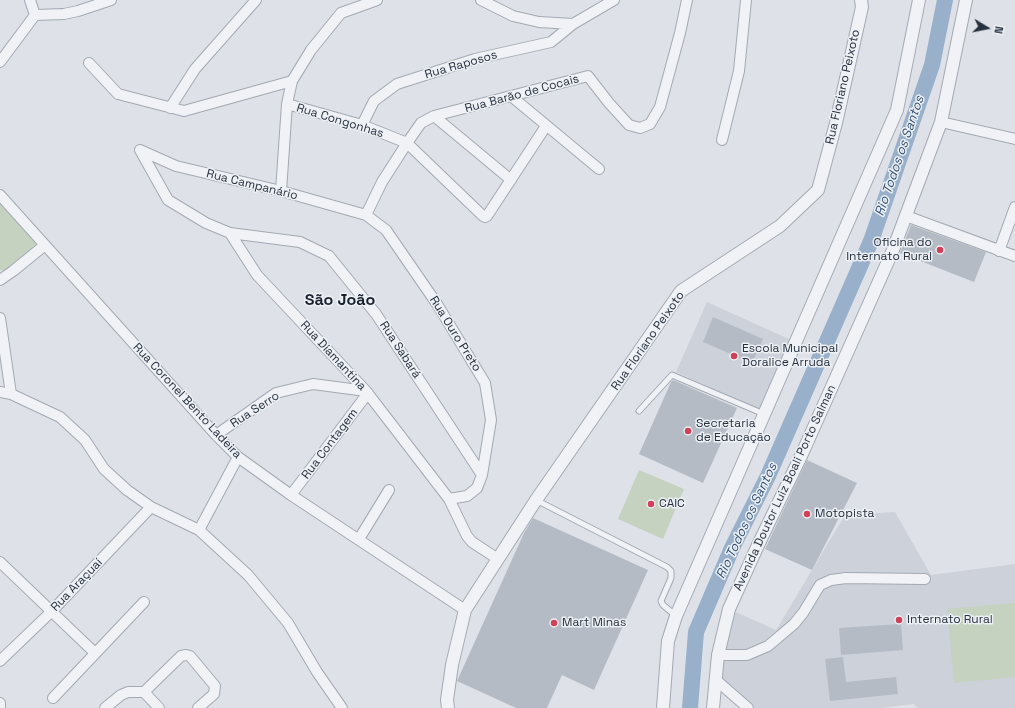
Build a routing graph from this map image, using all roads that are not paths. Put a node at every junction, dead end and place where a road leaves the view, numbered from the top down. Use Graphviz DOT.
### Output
graph roads {
  1 [pos="30,0"];
  2 [pos="111,0"];
  3 [pos="256,0"];
  4 [pos="378,0"];
  5 [pos="481,0"];
  6 [pos="614,0"];
  7 [pos="687,0"];
  8 [pos="746,0"];
  9 [pos="861,0"];
  10 [pos="920,0"];
  11 [pos="966,0"];
  12 [pos="35,15"];
  13 [pos="573,24"];
  14 [pos="0,62"];
  15 [pos="89,63"];
  16 [pos="292,81"];
  17 [pos="511,96"];
  18 [pos="287,104"];
  19 [pos="170,108"];
  20 [pos="434,116"];
  21 [pos="941,122"];
  22 [pos="362,125"];
  23 [pos="546,126"];
  24 [pos="1015,139"];
  25 [pos="722,140"];
  26 [pos="407,143"];
  27 [pos="140,150"];
  28 [pos="599,169"];
  29 [pos="511,180"];
  30 [pos="281,191"];
  31 [pos="0,195"];
  32 [pos="1015,207"];
  33 [pos="366,215"];
  34 [pos="906,216"];
  35 [pos="230,233"];
  36 [pos="45,245"];
  37 [pos="999,251"];
  38 [pos="1015,256"];
  39 [pos="0,280"];
  40 [pos="0,318"];
  41 [pos="0,392"];
  42 [pos="367,392"];
  43 [pos="11,394"];
  44 [pos="639,411"];
  45 [pos="764,415"];
  46 [pos="216,435"];
  47 [pos="238,457"];
  48 [pos="482,475"];
  49 [pos="390,490"];
  50 [pos="291,495"];
  51 [pos="449,499"];
  52 [pos="536,500"];
  53 [pos="151,507"];
  54 [pos="199,530"];
  55 [pos="359,539"];
  56 [pos="498,559"];
  57 [pos="0,562"];
  58 [pos="925,579"];
  59 [pos="144,602"];
  60 [pos="466,610"];
  61 [pos="51,612"];
  62 [pos="676,616"];
  63 [pos="95,653"];
  64 [pos="718,655"];
  65 [pos="0,661"];
  66 [pos="716,680"];
  67 [pos="144,692"];
  68 [pos="53,698"];
  69 [pos="0,703"];
  70 [pos="745,707"];
  71 [pos="0,708"];
  72 [pos="105,708"];
  73 [pos="159,708"];
  74 [pos="198,708"];
  75 [pos="342,708"];
  76 [pos="448,708"];
  77 [pos="663,708"];
  78 [pos="713,708"];
  1 -- 12 [label="street"];
  2 -- 12 [label="street"];
  3 -- 19 [label="street"];
  4 -- 16 [label="street"];
  5 -- 13 [label="street"];
  6 -- 13 [label="street, Rua Raposos"];
  7 -- 17 [label="street, Rua Barão de Cocais"];
  8 -- 25 [label="street"];
  9 -- 52 [label="street, Rua Floriano Peixoto"];
  10 -- 45 [label="street"];
  11 -- 21 [label="street, Avenida Doutor Luiz Boali Porto Salman"];
  12 -- 14 [label="street"];
  13 -- 22 [label="street, Rua Raposos"];
  15 -- 19 [label="street"];
  16 -- 18 [label="street"];
  16 -- 19 [label="street"];
  17 -- 20 [label="street, Rua Barão de Cocais"];
  17 -- 23 [label="street"];
  18 -- 22 [label="street, Rua Congonhas"];
  18 -- 30 [label="street"];
  20 -- 26 [label="street, Rua Barão de Cocais"];
  20 -- 29 [label="street"];
  21 -- 24 [label="street"];
  21 -- 34 [label="street, Avenida Doutor Luiz Boali Porto Salman"];
  22 -- 26 [label="street, Rua Congonhas"];
  23 -- 28 [label="street"];
  23 -- 29 [label="street"];
  26 -- 29 [label="street, Rua Congonhas"];
  26 -- 33 [label="street, Rua Barão de Cocais"];
  27 -- 30 [label="street, Rua Campanário"];
  27 -- 35 [label="street, Rua Sabará"];
  30 -- 33 [label="street, Rua Campanário"];
  31 -- 36 [label="street, Rua Coronel Bento Ladeira"];
  32 -- 37 [label="street"];
  33 -- 48 [label="street, Rua Ouro Preto"];
  34 -- 37 [label="street"];
  34 -- 64 [label="street, Avenida Doutor Luiz Boali Porto Salman"];
  35 -- 42 [label="street, Rua Diamantina"];
  35 -- 48 [label="street, Rua Sabará"];
  36 -- 39 [label="street"];
  36 -- 46 [label="street, Rua Coronel Bento Ladeira"];
  37 -- 38 [label="street"];
  40 -- 43 [label="street"];
  41 -- 43 [label="street"];
  42 -- 46 [label="street, Rua Serro"];
  42 -- 50 [label="street, Rua Contagem"];
  42 -- 51 [label="street, Rua Diamantina"];
  43 -- 53 [label="street"];
  44 -- 45 [label="lane"];
  45 -- 62 [label="street"];
  46 -- 47 [label="street, Rua Coronel Bento Ladeira"];
  47 -- 50 [label="street, Rua Coronel Bento Ladeira"];
  47 -- 54 [label="street"];
  48 -- 51 [label="street"];
  49 -- 55 [label="street"];
  50 -- 55 [label="street, Rua Coronel Bento Ladeira"];
  51 -- 56 [label="street, Rua Diamantina"];
  52 -- 56 [label="street, Rua Floriano Peixoto"];
  52 -- 62 [label="lane"];
  53 -- 54 [label="street"];
  53 -- 61 [label="street, Rua Araçuaí"];
  54 -- 75 [label="street"];
  55 -- 60 [label="street, Rua Coronel Bento Ladeira"];
  56 -- 60 [label="street, Rua Floriano Peixoto"];
  57 -- 61 [label="street"];
  58 -- 64 [label="street"];
  59 -- 63 [label="street"];
  60 -- 76 [label="street, Rua Floriano Peixoto"];
  61 -- 63 [label="street"];
  61 -- 65 [label="street, Rua Araçuaí"];
  62 -- 77 [label="street"];
  63 -- 68 [label="street"];
  64 -- 66 [label="street, Avenida Doutor Luiz Boali Porto Salman"];
  66 -- 70 [label="street"];
  66 -- 78 [label="street, Avenida Doutor Luiz Boali Porto Salman"];
  67 -- 72 [label="street"];
  67 -- 73 [label="street"];
  67 -- 74 [label="street"];
  69 -- 71 [label="street"];
}
